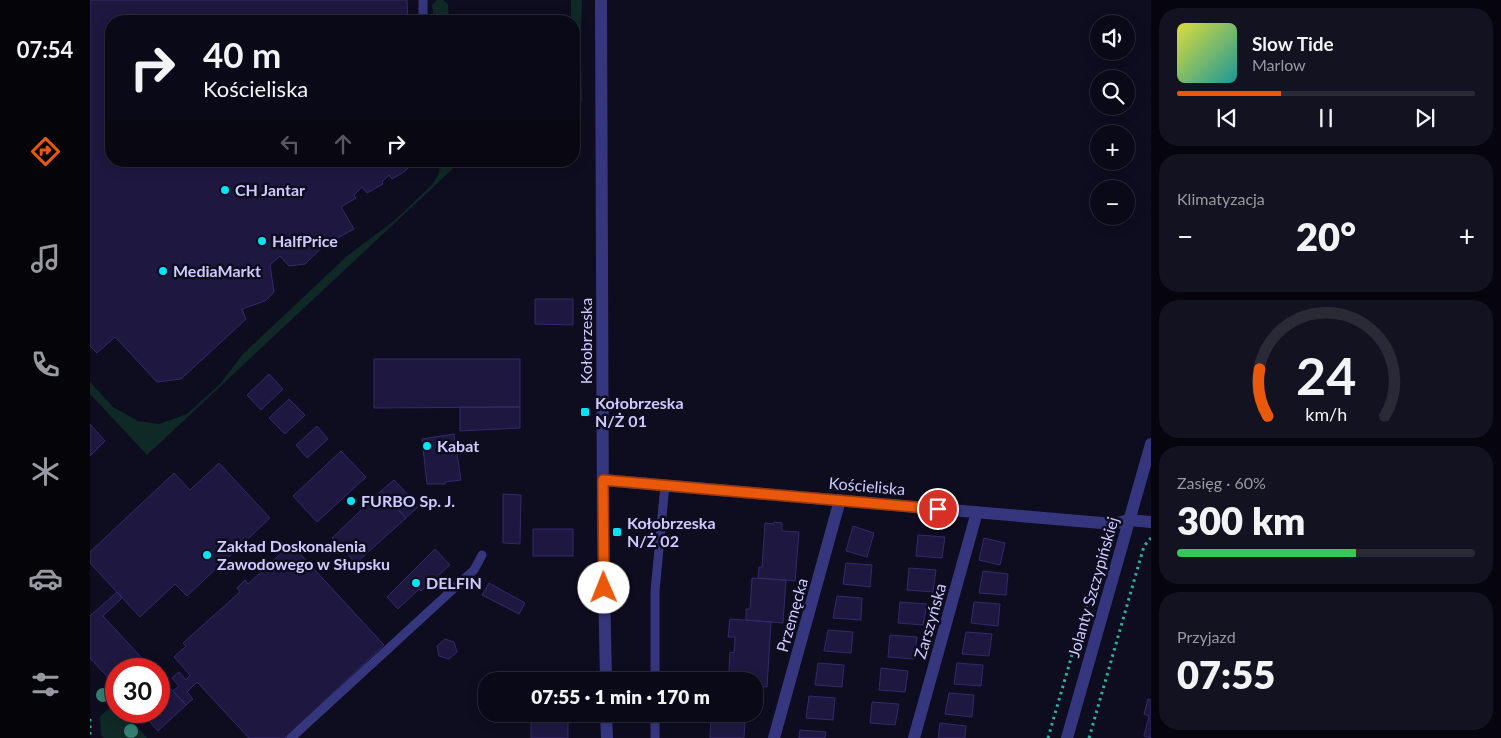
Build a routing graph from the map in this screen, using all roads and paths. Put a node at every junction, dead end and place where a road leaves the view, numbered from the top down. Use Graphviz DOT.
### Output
graph roads {
  1 [pos="423,0"];
  2 [pos="601,0"];
  3 [pos="423,15"];
  4 [pos="1151,444"];
  5 [pos="603,480"];
  6 [pos="666,485"];
  7 [pos="840,500"];
  8 [pos="977,512"];
  9 [pos="1129,520"];
  10 [pos="1151,522"];
  11 [pos="1109,524"];
  12 [pos="1151,538"];
  13 [pos="482,555"];
  14 [pos="606,672"];
  15 [pos="655,672"];
  16 [pos="90,719"];
  17 [pos="606,722"];
  18 [pos="655,722"];
  19 [pos="90,737"];
  20 [pos="291,738"];
  21 [pos="607,738"];
  22 [pos="656,738"];
  23 [pos="774,738"];
  24 [pos="914,738"];
  25 [pos="1048,738"];
  26 [pos="1067,738"];
  27 [pos="1089,738"];
  1 -- 3 [label="lane"];
  2 -- 5 [label="street, Kołobrzeska"];
  4 -- 9 [label="street, Jolanty Szczypińskiej"];
  5 -- 6 [label="street, Kościeliska"];
  5 -- 14 [label="street, Kołobrzeska"];
  6 -- 7 [label="street, Kościeliska"];
  6 -- 15 [label="lane"];
  7 -- 8 [label="street, Kościeliska"];
  7 -- 23 [label="street, Przemęcka"];
  8 -- 11 [label="street, Kościeliska"];
  8 -- 24 [label="street, Zarszyńska"];
  9 -- 10 [label="street, Kościeliska"];
  9 -- 11 [label="street, Kościeliska"];
  9 -- 26 [label="street, Jolanty Szczypińskiej"];
  11 -- 25 [label="path"];
  12 -- 27 [label="path"];
  13 -- 20 [label="lane"];
  16 -- 19 [label="path"];
  17 -- 21 [label="street"];
  18 -- 22 [label="lane"];
}
